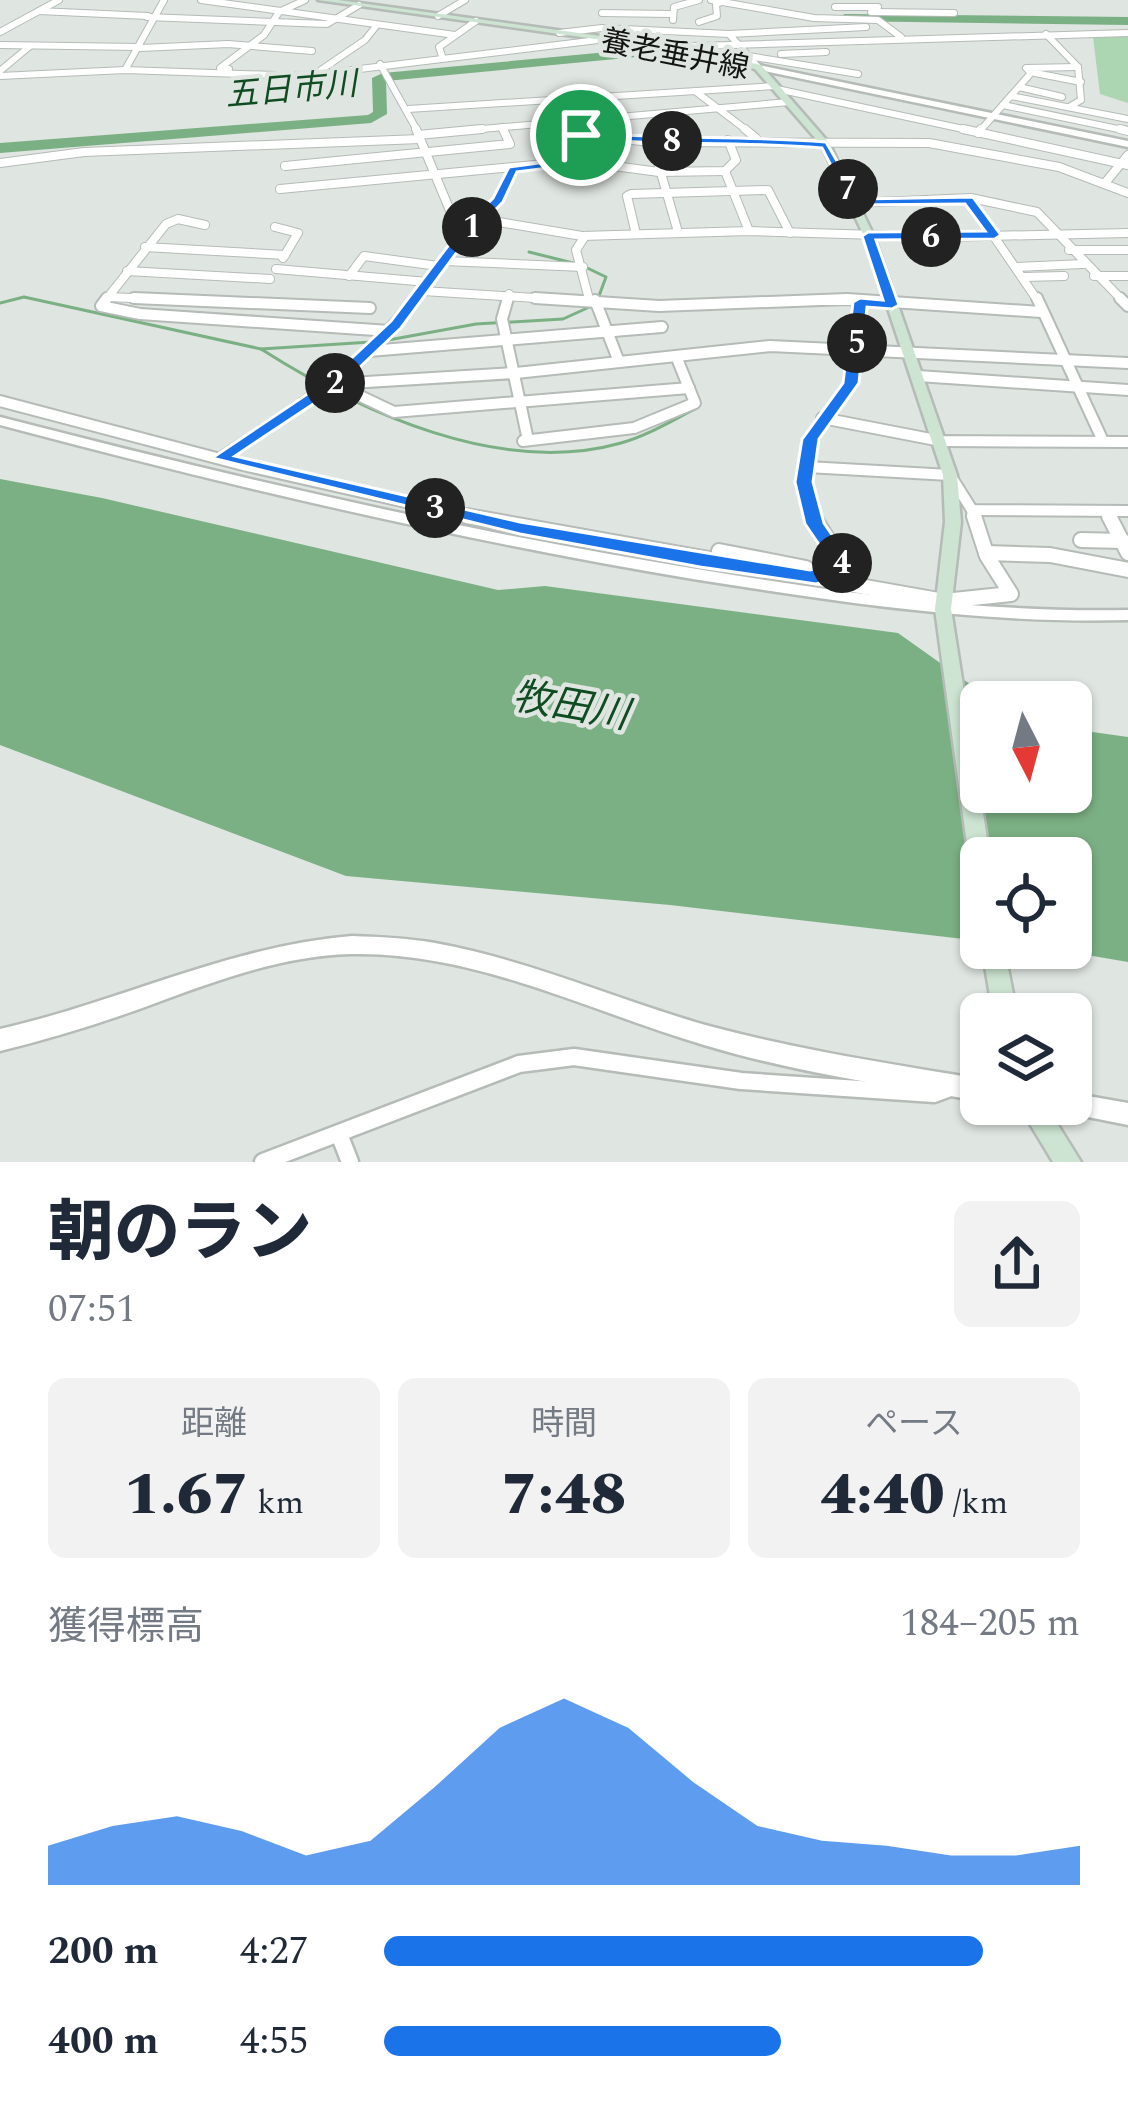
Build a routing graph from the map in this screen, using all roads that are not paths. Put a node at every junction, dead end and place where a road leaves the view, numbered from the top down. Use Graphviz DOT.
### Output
graph roads {
  1 [pos="59,0"];
  2 [pos="164,0"];
  3 [pos="201,0"];
  4 [pos="304,0"];
  5 [pos="322,0"];
  6 [pos="464,0"];
  7 [pos="601,0"];
  8 [pos="634,0"];
  9 [pos="699,0"];
  10 [pos="711,0"];
  11 [pos="778,0"];
  12 [pos="845,0"];
  13 [pos="333,1"];
  14 [pos="722,2"];
  15 [pos="359,5"];
  16 [pos="933,6"];
  17 [pos="38,11"];
  18 [pos="279,12"];
  19 [pos="778,12"];
  20 [pos="602,13"];
  21 [pos="954,13"];
  22 [pos="670,14"];
  23 [pos="833,14"];
  24 [pos="632,15"];
  25 [pos="148,16"];
  26 [pos="438,16"];
  27 [pos="334,19"];
  28 [pos="476,21"];
  29 [pos="699,22"];
  30 [pos="271,24"];
  31 [pos="377,25"];
  32 [pos="890,26"];
  33 [pos="0,28"];
  34 [pos="653,28"];
  35 [pos="679,31"];
  36 [pos="731,31"];
  37 [pos="1128,33"];
  38 [pos="1046,34"];
  39 [pos="454,35"];
  40 [pos="603,35"];
  41 [pos="901,37"];
  42 [pos="0,45"];
  43 [pos="739,45"];
  44 [pos="30,46"];
  45 [pos="251,46"];
  46 [pos="788,46"];
  47 [pos="140,48"];
  48 [pos="674,48"];
  49 [pos="312,51"];
  50 [pos="795,54"];
  51 [pos="442,56"];
  52 [pos="756,59"];
  53 [pos="801,63"];
  54 [pos="380,64"];
  55 [pos="1078,67"];
  56 [pos="125,70"];
  57 [pos="0,73"];
  58 [pos="1030,73"];
  59 [pos="858,74"];
  60 [pos="272,76"];
  61 [pos="284,76"];
  62 [pos="1081,82"];
  63 [pos="776,87"];
  64 [pos="1018,87"];
  65 [pos="868,89"];
  66 [pos="695,91"];
  67 [pos="1011,96"];
  68 [pos="1062,97"];
  69 [pos="789,102"];
  70 [pos="851,104"];
  71 [pos="1003,105"];
  72 [pos="713,107"];
  73 [pos="1069,107"];
  74 [pos="408,110"];
  75 [pos="994,116"];
  76 [pos="1128,119"];
  77 [pos="502,127"];
  78 [pos="1128,131"];
  79 [pos="979,132"];
  80 [pos="419,137"];
  81 [pos="616,137"];
  82 [pos="728,140"];
  83 [pos="758,140"];
  84 [pos="652,142"];
  85 [pos="1128,144"];
  86 [pos="826,145"];
  87 [pos="965,147"];
  88 [pos="427,152"];
  89 [pos="577,161"];
  90 [pos="1126,161"];
  91 [pos="0,163"];
  92 [pos="285,166"];
  93 [pos="618,167"];
  94 [pos="513,170"];
  95 [pos="724,171"];
  96 [pos="659,172"];
  97 [pos="435,174"];
  98 [pos="1105,183"];
  99 [pos="280,189"];
  100 [pos="733,191"];
  101 [pos="665,193"];
  102 [pos="1128,193"];
  103 [pos="969,200"];
  104 [pos="855,202"];
  105 [pos="481,219"];
  106 [pos="205,225"];
  107 [pos="275,227"];
  108 [pos="748,231"];
  109 [pos="678,232"];
  110 [pos="790,233"];
  111 [pos="1128,233"];
  112 [pos="636,234"];
  113 [pos="1054,234"];
  114 [pos="995,235"];
  115 [pos="585,236"];
  116 [pos="868,236"];
  117 [pos="461,237"];
  118 [pos="145,247"];
  119 [pos="1069,250"];
  120 [pos="1116,250"];
  121 [pos="1128,250"];
  122 [pos="285,255"];
  123 [pos="1128,262"];
  124 [pos="441,263"];
  125 [pos="1083,265"];
  126 [pos="583,267"];
  127 [pos="1016,267"];
  128 [pos="127,271"];
  129 [pos="273,274"];
  130 [pos="349,276"];
  131 [pos="1064,276"];
  132 [pos="1094,276"];
  133 [pos="1128,276"];
  134 [pos="1023,277"];
  135 [pos="425,286"];
  136 [pos="509,294"];
  137 [pos="106,297"];
  138 [pos="592,299"];
  139 [pos="860,302"];
  140 [pos="255,304"];
  141 [pos="892,305"];
  142 [pos="1128,307"];
  143 [pos="1041,312"];
  144 [pos="242,319"];
  145 [pos="363,326"];
  146 [pos="662,328"];
  147 [pos="390,331"];
  148 [pos="608,333"];
  149 [pos="509,342"];
  150 [pos="856,351"];
  151 [pos="368,352"];
  152 [pos="909,352"];
  153 [pos="676,356"];
  154 [pos="1062,359"];
  155 [pos="619,362"];
  156 [pos="1128,363"];
  157 [pos="516,373"];
  158 [pos="918,376"];
  159 [pos="334,384"];
  160 [pos="1076,386"];
  161 [pos="689,388"];
  162 [pos="1128,390"];
  163 [pos="0,401"];
  164 [pos="518,405"];
  165 [pos="822,418"];
  166 [pos="0,421"];
  167 [pos="941,441"];
  168 [pos="1103,441"];
  169 [pos="1128,442"];
  170 [pos="221,458"];
  171 [pos="807,467"];
  172 [pos="950,475"];
  173 [pos="972,510"];
  174 [pos="1106,511"];
  175 [pos="1128,511"];
  176 [pos="1081,540"];
  177 [pos="1126,547"];
  178 [pos="719,551"];
  179 [pos="986,553"];
  180 [pos="1128,570"];
  181 [pos="817,575"];
  182 [pos="944,605"];
  183 [pos="1128,615"];
  184 [pos="977,837"];
  185 [pos="0,1040"];
  186 [pos="957,1086"];
  187 [pos="960,1086"];
  188 [pos="1092,1108"];
  189 [pos="1128,1114"];
  190 [pos="1044,1125"];
  191 [pos="339,1133"];
  192 [pos="263,1162"];
  193 [pos="350,1162"];
  194 [pos="1068,1162"];
  1 -- 17 [label="street"];
  2 -- 25 [label="street"];
  3 -- 18 [label="street"];
  4 -- 18 [label="street"];
  5 -- 13 [label="main road, 養老垂井線"];
  6 -- 26 [label="street"];
  7 -- 20 [label="street"];
  8 -- 24 [label="street"];
  9 -- 22 [label="street"];
  10 -- 14 [label="street"];
  11 -- 19 [label="street"];
  12 -- 23 [label="street"];
  13 -- 15 [label="main road, 養老垂井線"];
  14 -- 19 [label="street"];
  14 -- 29 [label="street"];
  15 -- 26 [label="main road, 養老垂井線"];
  15 -- 27 [label="street"];
  16 -- 23 [label="street"];
  17 -- 25 [label="street"];
  17 -- 33 [label="street"];
  18 -- 27 [label="street"];
  18 -- 30 [label="street"];
  19 -- 23 [label="street"];
  20 -- 24 [label="street"];
  20 -- 40 [label="street"];
  21 -- 23 [label="street"];
  22 -- 24 [label="street"];
  22 -- 35 [label="street"];
  23 -- 32 [label="street"];
  25 -- 30 [label="street"];
  25 -- 47 [label="street"];
  26 -- 28 [label="main road, 養老垂井線"];
  27 -- 30 [label="street"];
  27 -- 31 [label="street"];
  28 -- 39 [label="street"];
  28 -- 40 [label="main road, 養老垂井線"];
  30 -- 45 [label="street"];
  31 -- 39 [label="street"];
  31 -- 61 [label="street"];
  32 -- 36 [label="street"];
  32 -- 41 [label="street"];
  34 -- 35 [label="street"];
  34 -- 36 [label="street"];
  34 -- 40 [label="street"];
  34 -- 48 [label="street"];
  35 -- 36 [label="street"];
  36 -- 43 [label="street"];
  37 -- 38 [label="street"];
  38 -- 41 [label="street"];
  38 -- 55 [label="street"];
  39 -- 51 [label="street"];
  40 -- 48 [label="main road, 養老垂井線"];
  40 -- 51 [label="street"];
  41 -- 43 [label="street"];
  42 -- 44 [label="street"];
  43 -- 46 [label="street"];
  43 -- 48 [label="street"];
  43 -- 52 [label="street"];
  44 -- 47 [label="street"];
  44 -- 57 [label="street"];
  45 -- 47 [label="street"];
  45 -- 49 [label="street"];
  45 -- 60 [label="street"];
  46 -- 50 [label="street"];
  46 -- 50 [label="street"];
  47 -- 56 [label="street"];
  48 -- 52 [label="main road, 養老垂井線"];
  50 -- 52 [label="street"];
  50 -- 53 [label="street"];
  51 -- 54 [label="street"];
  52 -- 53 [label="street"];
  52 -- 63 [label="main road, 養老垂井線"];
  52 -- 65 [label="street"];
  53 -- 59 [label="street"];
  54 -- 61 [label="street"];
  54 -- 74 [label="street"];
  55 -- 58 [label="street"];
  55 -- 62 [label="street"];
  56 -- 57 [label="street"];
  56 -- 60 [label="street"];
  58 -- 62 [label="street"];
  58 -- 64 [label="street"];
  60 -- 61 [label="street"];
  62 -- 73 [label="street"];
  63 -- 66 [label="street"];
  63 -- 69 [label="main road, 養老垂井線"];
  63 -- 70 [label="street"];
  64 -- 67 [label="street"];
  64 -- 68 [label="street"];
  65 -- 70 [label="street"];
  65 -- 75 [label="street"];
  66 -- 72 [label="street"];
  66 -- 74 [label="street"];
  67 -- 71 [label="street"];
  67 -- 73 [label="street"];
  69 -- 72 [label="street"];
  69 -- 86 [label="main road, 養老垂井線"];
  70 -- 79 [label="street"];
  71 -- 75 [label="street"];
  71 -- 78 [label="street"];
  72 -- 77 [label="street"];
  72 -- 83 [label="street"];
  73 -- 76 [label="street"];
  74 -- 80 [label="street"];
  75 -- 79 [label="street"];
  75 -- 85 [label="street"];
  77 -- 80 [label="street"];
  77 -- 88 [label="street"];
  79 -- 87 [label="street"];
  79 -- 90 [label="street"];
  80 -- 88 [label="street"];
  80 -- 91 [label="street"];
  81 -- 84 [label="street"];
  81 -- 89 [label="street"];
  81 -- 93 [label="street"];
  82 -- 83 [label="street"];
  82 -- 84 [label="street"];
  82 -- 95 [label="street"];
  83 -- 86 [label="street"];
  84 -- 96 [label="street"];
  86 -- 87 [label="street"];
  86 -- 104 [label="main road, 養老垂井線"];
  87 -- 98 [label="street"];
  88 -- 92 [label="street"];
  88 -- 97 [label="street"];
  89 -- 93 [label="street"];
  89 -- 94 [label="street"];
  90 -- 98 [label="street"];
  93 -- 96 [label="street"];
  94 -- 97 [label="street"];
  94 -- 105 [label="street"];
  95 -- 96 [label="street"];
  95 -- 100 [label="street"];
  96 -- 101 [label="street"];
  97 -- 99 [label="street"];
  97 -- 117 [label="street"];
  98 -- 102 [label="street"];
  100 -- 101 [label="street"];
  100 -- 108 [label="street"];
  100 -- 110 [label="street"];
  101 -- 109 [label="street"];
  101 -- 112 [label="street"];
  103 -- 104 [label="street"];
  103 -- 113 [label="street"];
  103 -- 114 [label="street"];
  104 -- 116 [label="main road, 養老垂井線"];
  105 -- 115 [label="street"];
  105 -- 117 [label="street"];
  106 -- 118 [label="street"];
  107 -- 122 [label="street"];
  108 -- 109 [label="street"];
  108 -- 110 [label="street"];
  109 -- 112 [label="street"];
  110 -- 116 [label="street"];
  111 -- 113 [label="street"];
  112 -- 115 [label="street"];
  113 -- 114 [label="street"];
  113 -- 119 [label="street"];
  114 -- 116 [label="street"];
  114 -- 127 [label="street"];
  115 -- 126 [label="street"];
  116 -- 141 [label="main road, 養老垂井線"];
  117 -- 124 [label="street"];
  118 -- 122 [label="street"];
  118 -- 128 [label="street"];
  119 -- 120 [label="street"];
  119 -- 125 [label="street"];
  120 -- 121 [label="street"];
  120 -- 123 [label="street"];
  122 -- 129 [label="street"];
  124 -- 126 [label="street"];
  124 -- 130 [label="street"];
  124 -- 135 [label="street"];
  125 -- 127 [label="street"];
  125 -- 132 [label="street"];
  126 -- 138 [label="street"];
  127 -- 134 [label="street"];
  128 -- 129 [label="street"];
  128 -- 137 [label="street"];
  129 -- 130 [label="street"];
  129 -- 140 [label="street"];
  130 -- 135 [label="street"];
  131 -- 134 [label="street"];
  132 -- 133 [label="street"];
  132 -- 142 [label="street"];
  134 -- 143 [label="street"];
  135 -- 136 [label="street"];
  135 -- 147 [label="street"];
  136 -- 138 [label="street"];
  136 -- 149 [label="street"];
  137 -- 140 [label="street"];
  137 -- 144 [label="street"];
  138 -- 139 [label="street"];
  138 -- 148 [label="street"];
  139 -- 141 [label="street"];
  139 -- 150 [label="street"];
  140 -- 144 [label="street"];
  140 -- 145 [label="street"];
  141 -- 143 [label="street"];
  141 -- 152 [label="main road, 養老垂井線"];
  143 -- 154 [label="street"];
  144 -- 145 [label="street"];
  145 -- 147 [label="street"];
  146 -- 148 [label="street"];
  147 -- 151 [label="street"];
  148 -- 149 [label="street"];
  148 -- 155 [label="street"];
  149 -- 151 [label="street"];
  149 -- 157 [label="street"];
  150 -- 152 [label="street"];
  150 -- 153 [label="street"];
  150 -- 165 [label="street"];
  151 -- 159 [label="street"];
  152 -- 154 [label="street"];
  152 -- 158 [label="main road, 養老垂井線"];
  153 -- 155 [label="street"];
  153 -- 161 [label="street"];
  154 -- 156 [label="street"];
  154 -- 160 [label="street"];
  155 -- 157 [label="street"];
  157 -- 159 [label="street"];
  157 -- 164 [label="street"];
  158 -- 160 [label="street"];
  158 -- 167 [label="main road, 養老垂井線"];
  159 -- 164 [label="street"];
  159 -- 170 [label="street"];
  160 -- 162 [label="street"];
  160 -- 168 [label="street"];
  161 -- 164 [label="street"];
  161 -- 164 [label="street"];
  163 -- 170 [label="street"];
  165 -- 167 [label="street"];
  165 -- 171 [label="street"];
  166 -- 182 [label="street"];
  167 -- 168 [label="street"];
  167 -- 172 [label="main road, 養老垂井線"];
  168 -- 169 [label="street"];
  170 -- 181 [label="street"];
  171 -- 172 [label="street"];
  171 -- 181 [label="street"];
  172 -- 173 [label="street"];
  172 -- 182 [label="main road, 養老垂井線"];
  173 -- 174 [label="street"];
  173 -- 179 [label="street"];
  174 -- 175 [label="street"];
  174 -- 177 [label="street"];
  176 -- 177 [label="street"];
  178 -- 181 [label="street"];
  179 -- 180 [label="street"];
  179 -- 182 [label="street"];
  181 -- 182 [label="street"];
  182 -- 183 [label="street"];
  182 -- 184 [label="main road, 養老垂井線"];
  185 -- 186 [label="street"];
  186 -- 187 [label="street"];
  186 -- 191 [label="street"];
  188 -- 189 [label="street"];
  190 -- 194 [label="main road"];
  191 -- 192 [label="street"];
  191 -- 193 [label="street"];
}
